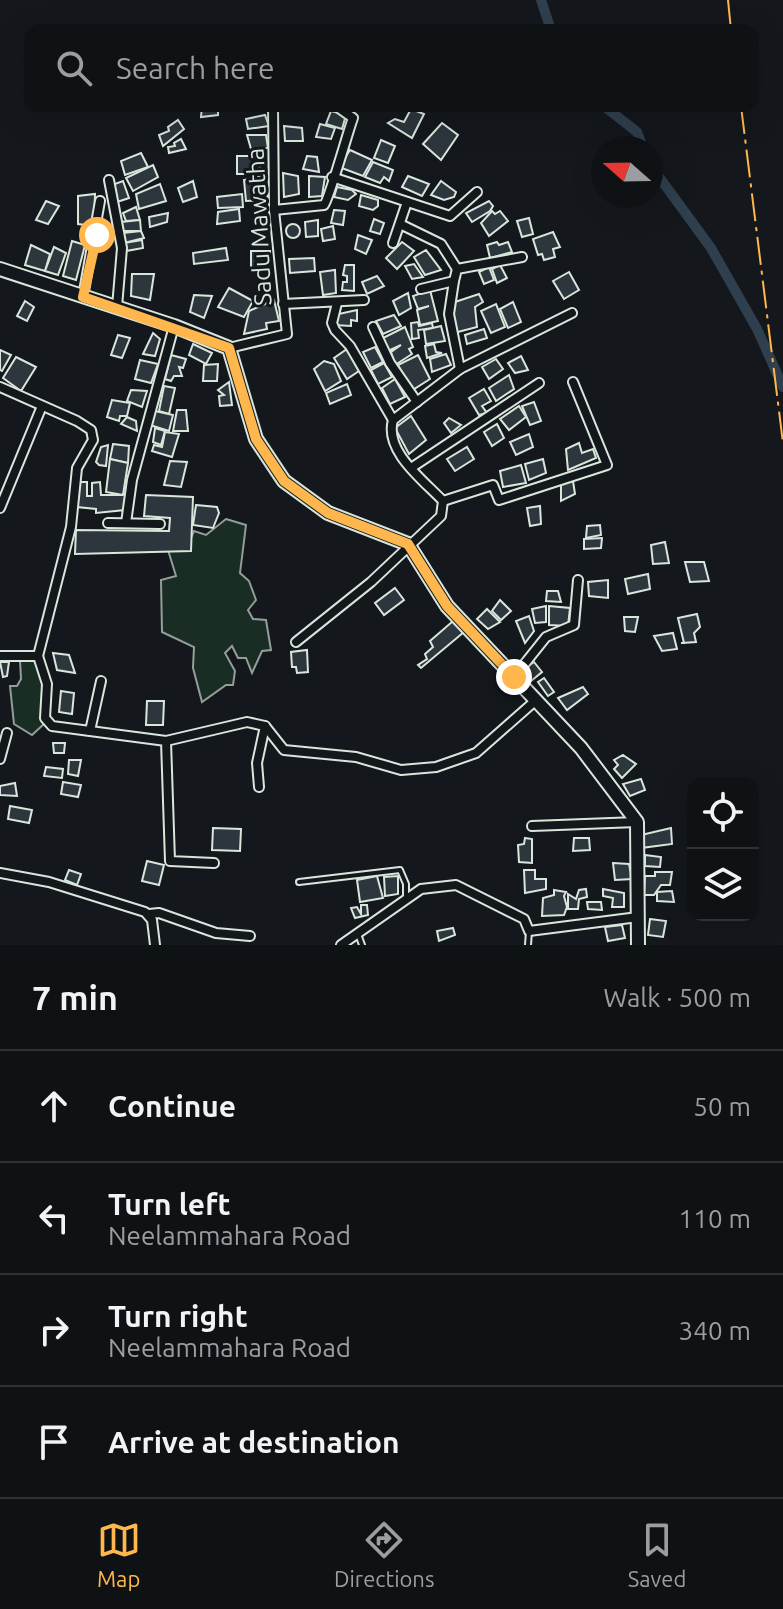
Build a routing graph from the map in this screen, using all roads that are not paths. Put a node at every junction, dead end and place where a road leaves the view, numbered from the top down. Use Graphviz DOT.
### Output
graph roads {
  1 [pos="273,112"];
  2 [pos="344,112"];
  3 [pos="332,177"];
  4 [pos="109,180"];
  5 [pos="477,192"];
  6 [pos="100,201"];
  7 [pos="407,202"];
  8 [pos="274,210"];
  9 [pos="400,224"];
  10 [pos="393,243"];
  11 [pos="522,257"];
  12 [pos="457,269"];
  13 [pos="2,274"];
  14 [pos="454,281"];
  15 [pos="421,289"];
  16 [pos="83,297"];
  17 [pos="364,300"];
  18 [pos="337,303"];
  19 [pos="283,304"];
  20 [pos="117,307"];
  21 [pos="572,313"];
  22 [pos="174,326"];
  23 [pos="373,327"];
  24 [pos="229,348"];
  25 [pos="460,369"];
  26 [pos="573,382"];
  27 [pos="539,383"];
  28 [pos="0,387"];
  29 [pos="417,402"];
  30 [pos="42,406"];
  31 [pos="393,420"];
  32 [pos="411,468"];
  33 [pos="443,501"];
  34 [pos="0,508"];
  35 [pos="108,523"];
  36 [pos="126,523"];
  37 [pos="160,524"];
  38 [pos="408,544"];
  39 [pos="578,580"];
  40 [pos="296,642"];
  41 [pos="0,656"];
  42 [pos="38,656"];
  43 [pos="514,677"];
  44 [pos="101,681"];
  45 [pos="535,701"];
  46 [pos="265,726"];
  47 [pos="90,731"];
  48 [pos="7,733"];
  49 [pos="166,741"];
  50 [pos="0,759"];
  51 [pos="259,787"];
  52 [pos="637,822"];
  53 [pos="532,826"];
  54 [pos="214,863"];
  55 [pos="0,873"];
  56 [pos="299,882"];
  57 [pos="406,901"];
  58 [pos="149,914"];
  59 [pos="638,917"];
  60 [pos="529,931"];
  61 [pos="358,934"];
  62 [pos="250,936"];
  63 [pos="155,945"];
  64 [pos="341,945"];
  65 [pos="362,945"];
  66 [pos="528,945"];
  67 [pos="638,945"];
  1 -- 8 [label="street, Sadu Mawatha"];
  2 -- 3 [label="street"];
  3 -- 7 [label="street"];
  3 -- 8 [label="street"];
  4 -- 20 [label="street"];
  5 -- 7 [label="street"];
  6 -- 16 [label="street"];
  7 -- 9 [label="street"];
  8 -- 19 [label="street, Sadu Mawatha"];
  9 -- 10 [label="street"];
  9 -- 12 [label="street"];
  11 -- 12 [label="street"];
  12 -- 14 [label="street"];
  13 -- 16 [label="street"];
  14 -- 15 [label="street"];
  14 -- 25 [label="street"];
  16 -- 20 [label="street"];
  17 -- 18 [label="street"];
  18 -- 19 [label="street"];
  18 -- 31 [label="street"];
  19 -- 24 [label="street, Sadu Mawatha"];
  20 -- 22 [label="street"];
  21 -- 25 [label="street"];
  22 -- 24 [label="street"];
  22 -- 36 [label="street"];
  23 -- 29 [label="street"];
  24 -- 38 [label="street"];
  25 -- 29 [label="street"];
  26 -- 33 [label="street"];
  27 -- 32 [label="street"];
  28 -- 30 [label="street"];
  29 -- 31 [label="street"];
  30 -- 34 [label="street"];
  30 -- 42 [label="street"];
  31 -- 32 [label="street"];
  32 -- 33 [label="street"];
  33 -- 38 [label="street"];
  35 -- 36 [label="street"];
  36 -- 37 [label="street"];
  38 -- 40 [label="street"];
  38 -- 43 [label="street"];
  39 -- 43 [label="street"];
  41 -- 42 [label="street"];
  42 -- 47 [label="street"];
  43 -- 45 [label="street"];
  44 -- 47 [label="street"];
  45 -- 46 [label="street"];
  45 -- 52 [label="street"];
  46 -- 49 [label="street"];
  46 -- 51 [label="street"];
  47 -- 49 [label="street"];
  48 -- 50 [label="street"];
  49 -- 54 [label="street"];
  52 -- 53 [label="street"];
  52 -- 59 [label="street"];
  55 -- 58 [label="street"];
  56 -- 57 [label="lane"];
  57 -- 60 [label="street"];
  57 -- 61 [label="street"];
  58 -- 62 [label="street"];
  58 -- 63 [label="street"];
  59 -- 60 [label="street"];
  59 -- 67 [label="street"];
  60 -- 66 [label="lane"];
  61 -- 64 [label="street"];
  61 -- 65 [label="lane"];
}
